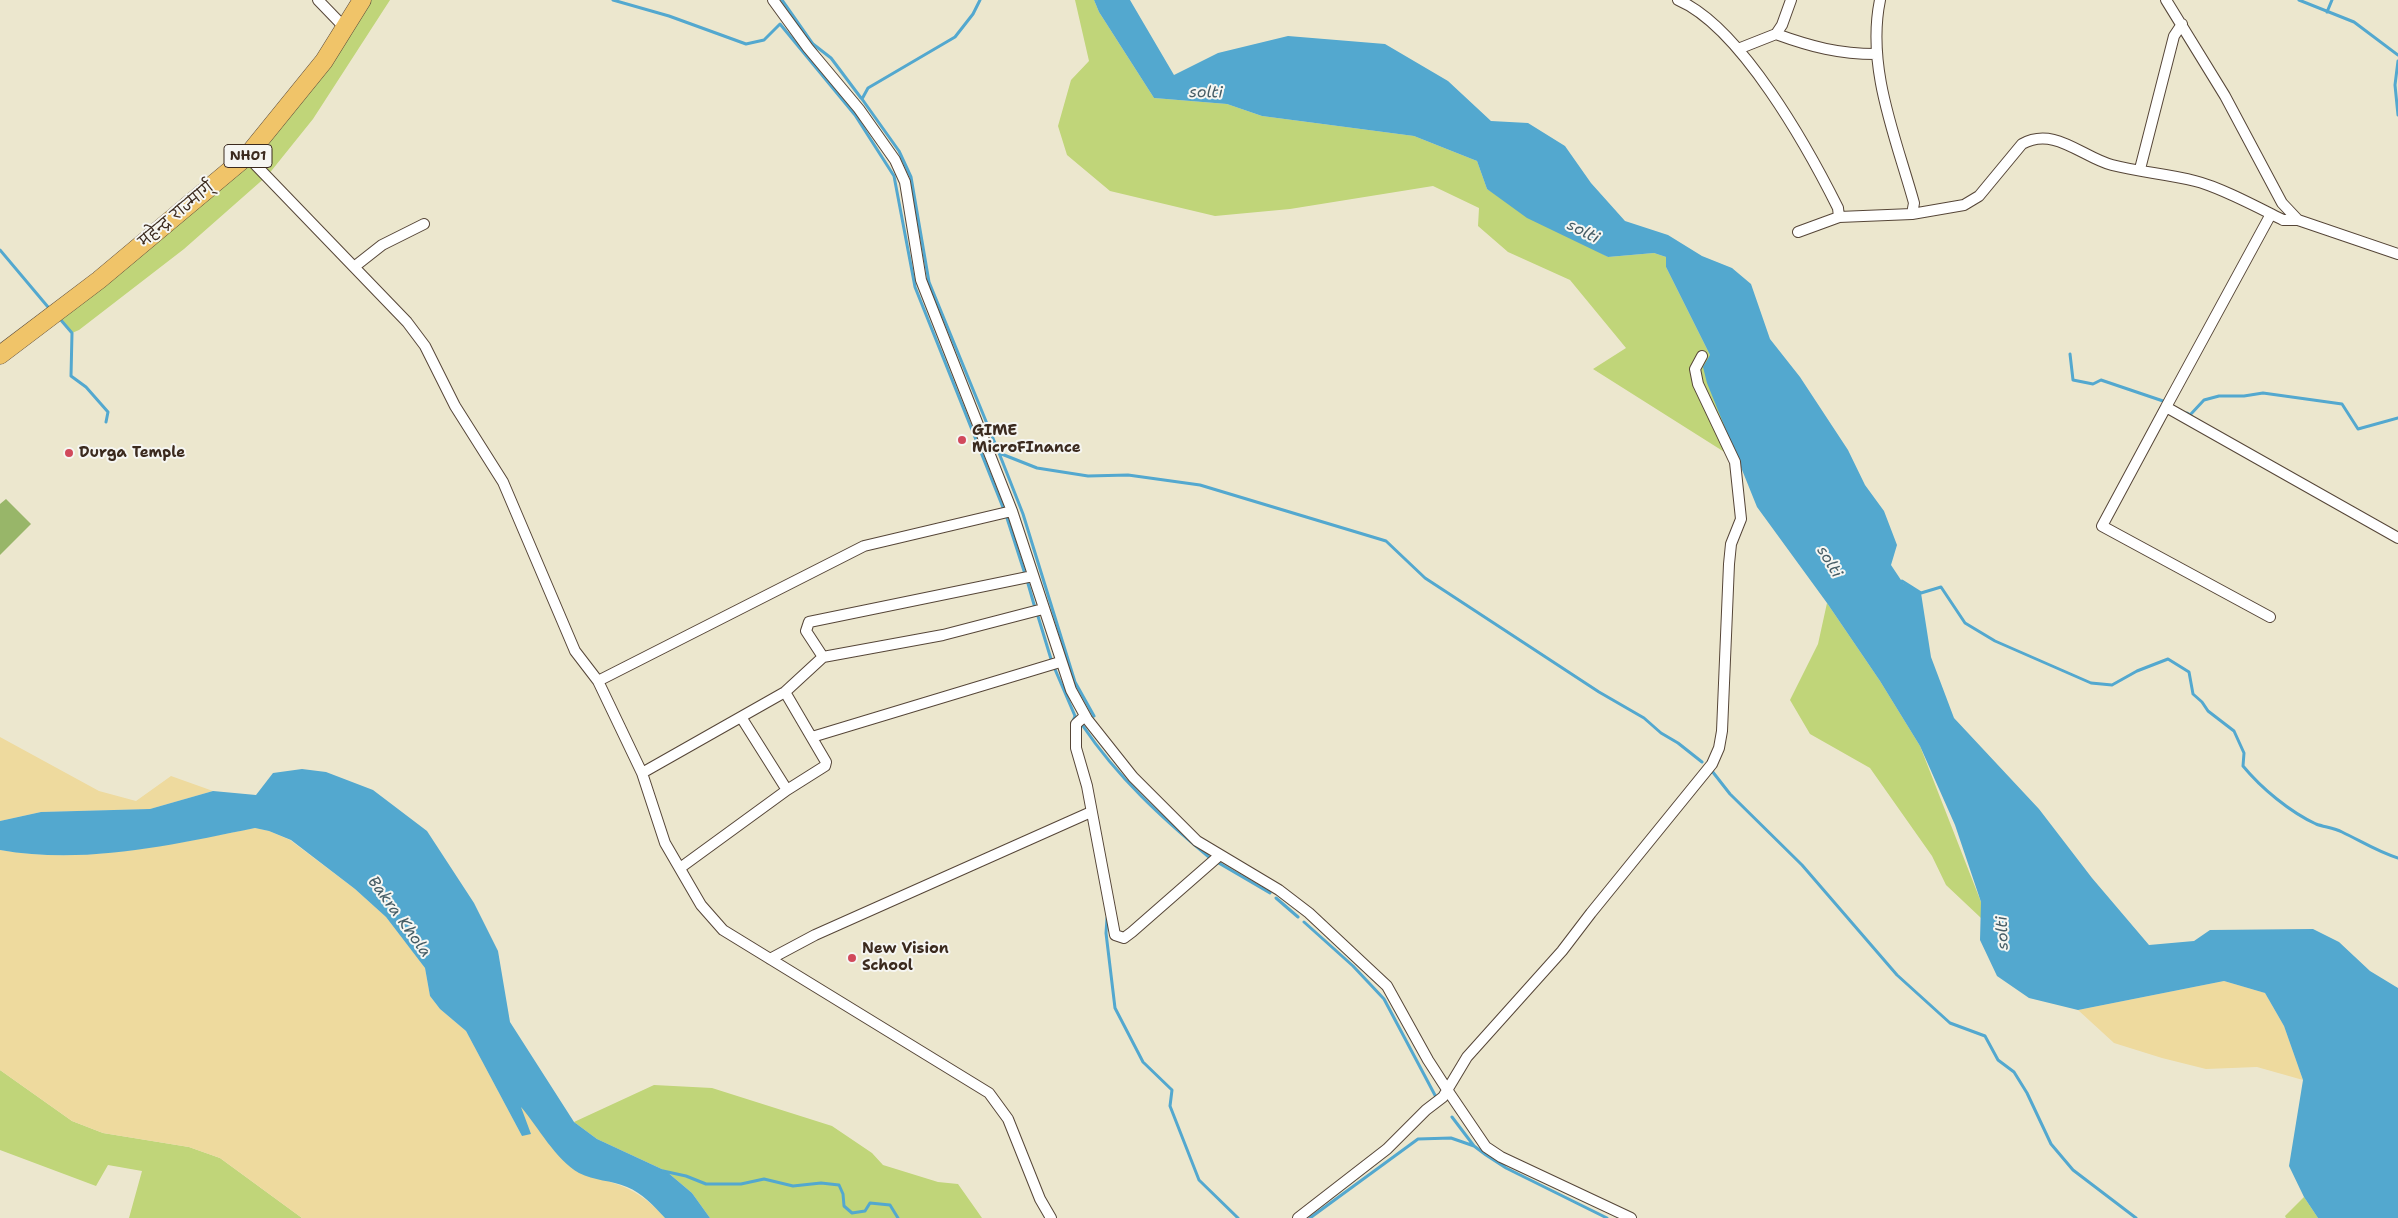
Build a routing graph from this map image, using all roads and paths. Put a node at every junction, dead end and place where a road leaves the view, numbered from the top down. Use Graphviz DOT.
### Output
graph roads {
  1 [pos="318,0"];
  2 [pos="362,0"];
  3 [pos="773,0"];
  4 [pos="1678,0"];
  5 [pos="1791,0"];
  6 [pos="1880,0"];
  7 [pos="2166,0"];
  8 [pos="2182,24"];
  9 [pos="345,28"];
  10 [pos="1776,34"];
  11 [pos="1738,49"];
  12 [pos="1876,54"];
  13 [pos="247,156"];
  14 [pos="2140,169"];
  15 [pos="1912,214"];
  16 [pos="2272,214"];
  17 [pos="1839,217"];
  18 [pos="2298,220"];
  19 [pos="424,224"];
  20 [pos="1798,232"];
  21 [pos="2398,254"];
  22 [pos="354,267"];
  23 [pos="0,355"];
  24 [pos="1702,356"];
  25 [pos="2166,407"];
  26 [pos="1012,511"];
  27 [pos="2398,538"];
  28 [pos="1033,576"];
  29 [pos="1043,609"];
  30 [pos="2270,617"];
  31 [pos="823,657"];
  32 [pos="1060,662"];
  33 [pos="598,681"];
  34 [pos="785,692"];
  35 [pos="1085,716"];
  36 [pos="741,717"];
  37 [pos="812,737"];
  38 [pos="642,773"];
  39 [pos="787,790"];
  40 [pos="1091,812"];
  41 [pos="1220,855"];
  42 [pos="680,868"];
  43 [pos="770,959"];
  44 [pos="1448,1091"];
  45 [pos="1051,1218"];
  46 [pos="1298,1218"];
  47 [pos="1631,1218"];
  1 -- 9 [label="street"];
  2 -- 9 [label="highway, महेन्द्र राज्मार्ग् / NH01"];
  3 -- 26 [label="street"];
  4 -- 11 [label="street"];
  5 -- 10 [label="street"];
  6 -- 12 [label="street"];
  7 -- 8 [label="street"];
  8 -- 14 [label="street"];
  8 -- 18 [label="street"];
  9 -- 13 [label="highway, महेन्द्र राज्मार्ग् / NH01"];
  10 -- 11 [label="street"];
  10 -- 12 [label="street"];
  11 -- 17 [label="street"];
  12 -- 15 [label="street"];
  13 -- 22 [label="street"];
  13 -- 23 [label="highway, महेन्द्र राज्मार्ग् / NH01"];
  14 -- 15 [label="street"];
  14 -- 16 [label="street"];
  15 -- 17 [label="street"];
  16 -- 18 [label="street"];
  16 -- 25 [label="street"];
  17 -- 20 [label="street"];
  18 -- 21 [label="street"];
  19 -- 22 [label="street"];
  22 -- 33 [label="street"];
  24 -- 44 [label="street"];
  25 -- 27 [label="street"];
  25 -- 30 [label="street"];
  26 -- 28 [label="street"];
  26 -- 33 [label="street"];
  28 -- 29 [label="street"];
  28 -- 31 [label="street"];
  29 -- 31 [label="street"];
  29 -- 32 [label="street"];
  31 -- 34 [label="street"];
  32 -- 35 [label="street"];
  32 -- 37 [label="street"];
  33 -- 38 [label="street"];
  34 -- 36 [label="street"];
  34 -- 37 [label="street"];
  35 -- 40 [label="street"];
  35 -- 41 [label="street"];
  36 -- 38 [label="street"];
  36 -- 39 [label="street"];
  37 -- 39 [label="street"];
  38 -- 42 [label="street"];
  39 -- 42 [label="street"];
  40 -- 41 [label="street"];
  40 -- 43 [label="street"];
  41 -- 44 [label="street"];
  42 -- 43 [label="street"];
  43 -- 45 [label="street"];
  44 -- 46 [label="street"];
  44 -- 47 [label="street"];
}
